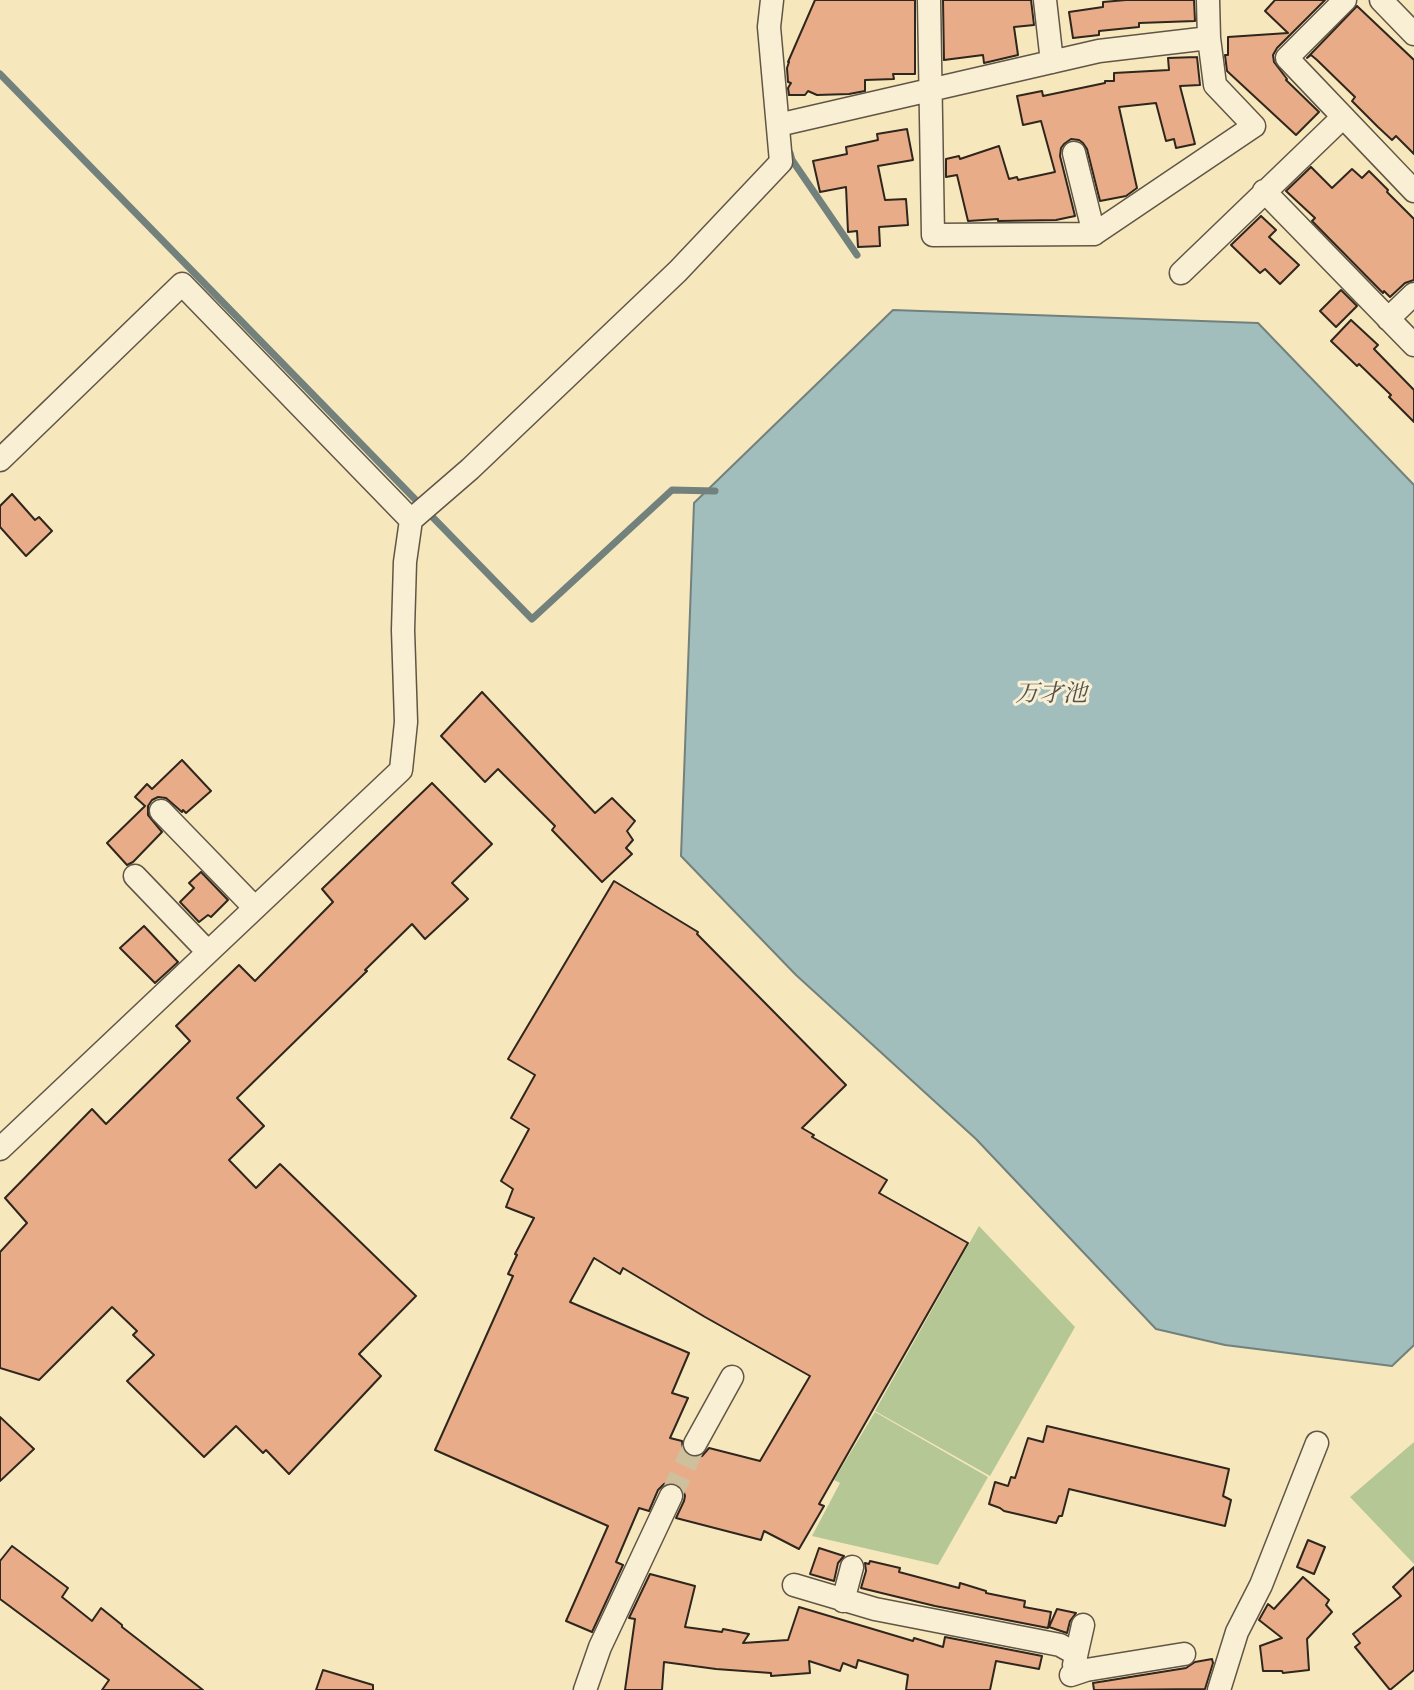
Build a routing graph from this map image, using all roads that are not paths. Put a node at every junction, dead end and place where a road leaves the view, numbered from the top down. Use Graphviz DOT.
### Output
graph roads {
  1 [pos="772,0"];
  2 [pos="1045,0"];
  3 [pos="1208,0"];
  4 [pos="1345,0"];
  5 [pos="1381,0"];
  6 [pos="936,10"];
  7 [pos="1414,34"];
  8 [pos="1209,38"];
  9 [pos="1052,62"];
  10 [pos="930,90"];
  11 [pos="1343,117"];
  12 [pos="778,125"];
  13 [pos="1074,153"];
  14 [pos="1264,191"];
  15 [pos="1414,191"];
  16 [pos="1094,234"];
  17 [pos="1181,273"];
  18 [pos="1414,294"];
  19 [pos="1388,319"];
  20 [pos="1414,345"];
  21 [pos="0,460"];
  22 [pos="411,520"];
  23 [pos="161,811"];
  24 [pos="135,876"];
  25 [pos="255,908"];
  26 [pos="208,952"];
  27 [pos="0,1149"];
  28 [pos="732,1377"];
  29 [pos="1317,1443"];
  30 [pos="695,1444"];
  31 [pos="671,1496"];
  32 [pos="852,1567"];
  33 [pos="794,1585"];
  34 [pos="843,1601"];
  35 [pos="1083,1625"];
  36 [pos="1184,1654"];
  37 [pos="1072,1673"];
  38 [pos="585,1690"];
  39 [pos="1219,1690"];
  1 -- 12 [label="street"];
  2 -- 9 [label="street"];
  3 -- 8 [label="street"];
  4 -- 11 [label="street"];
  5 -- 7 [label="street"];
  6 -- 10 [label="street"];
  8 -- 9 [label="street"];
  8 -- 16 [label="street"];
  9 -- 10 [label="street"];
  10 -- 12 [label="street"];
  10 -- 16 [label="street"];
  11 -- 14 [label="street"];
  11 -- 15 [label="street"];
  12 -- 22 [label="street"];
  13 -- 16 [label="street"];
  14 -- 17 [label="street"];
  14 -- 19 [label="street"];
  18 -- 19 [label="street"];
  19 -- 20 [label="street"];
  21 -- 22 [label="street"];
  22 -- 25 [label="street"];
  23 -- 25 [label="street"];
  24 -- 26 [label="street"];
  25 -- 26 [label="street"];
  26 -- 27 [label="street"];
  28 -- 30 [label="street"];
  29 -- 39 [label="street"];
  31 -- 38 [label="street"];
  32 -- 34 [label="street"];
  33 -- 34 [label="street"];
  34 -- 37 [label="street"];
  35 -- 37 [label="street"];
  36 -- 37 [label="street"];
}
